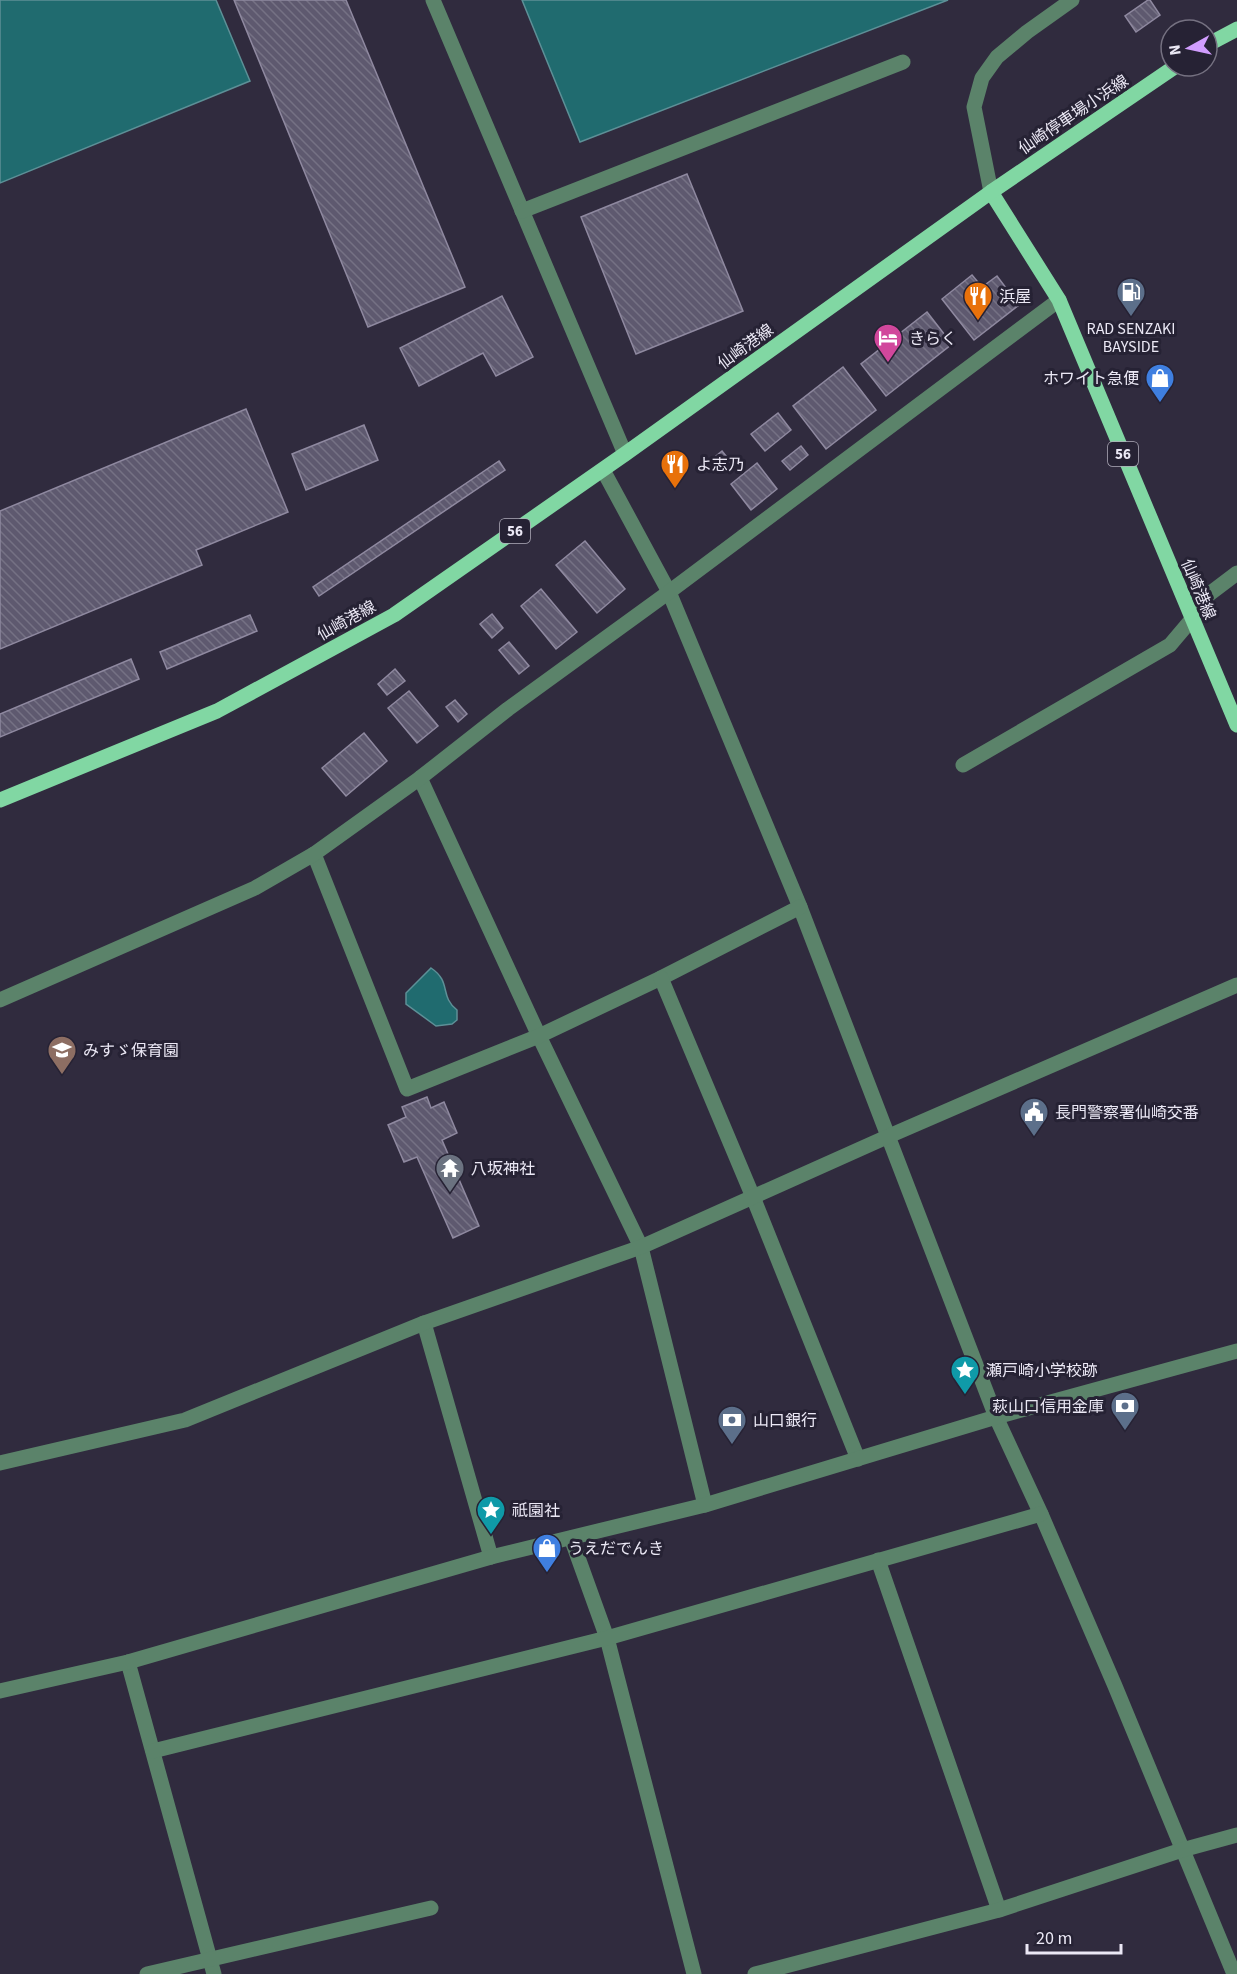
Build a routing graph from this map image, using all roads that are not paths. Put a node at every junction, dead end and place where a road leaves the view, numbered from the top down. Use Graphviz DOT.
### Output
graph roads {
  1 [pos="433,0"];
  2 [pos="1072,0"];
  3 [pos="1237,28"];
  4 [pos="1219,38"];
  5 [pos="903,62"];
  6 [pos="1159,78"];
  7 [pos="991,192"];
  8 [pos="522,211"];
  9 [pos="1059,300"];
  10 [pos="626,454"];
  11 [pos="603,470"];
  12 [pos="1237,573"];
  13 [pos="669,592"];
  14 [pos="1192,619"];
  15 [pos="1237,725"];
  16 [pos="963,765"];
  17 [pos="420,778"];
  18 [pos="0,800"];
  19 [pos="314,854"];
  20 [pos="800,907"];
  21 [pos="661,978"];
  22 [pos="1237,986"];
  23 [pos="0,1000"];
  24 [pos="539,1036"];
  25 [pos="889,1136"];
  26 [pos="753,1197"];
  27 [pos="641,1246"];
  28 [pos="424,1323"];
  29 [pos="1237,1351"];
  30 [pos="996,1417"];
  31 [pos="858,1459"];
  32 [pos="0,1463"];
  33 [pos="705,1506"];
  34 [pos="1041,1514"];
  35 [pos="571,1538"];
  36 [pos="491,1557"];
  37 [pos="878,1560"];
  38 [pos="607,1638"];
  39 [pos="128,1662"];
  40 [pos="0,1691"];
  41 [pos="153,1751"];
  42 [pos="1237,1835"];
  43 [pos="1182,1850"];
  44 [pos="431,1908"];
  45 [pos="999,1910"];
  46 [pos="209,1958"];
  47 [pos="147,1974"];
  48 [pos="214,1974"];
  49 [pos="694,1974"];
  50 [pos="755,1974"];
  51 [pos="1234,1974"];
  1 -- 8 [label="street"];
  2 -- 7 [label="street"];
  3 -- 4 [label="main road"];
  5 -- 8 [label="street"];
  6 -- 7 [label="main road, 仙崎停車場小浜線"];
  7 -- 9 [label="main road, 仙崎港線 / 56"];
  7 -- 10 [label="main road, 仙崎港線 / 56"];
  8 -- 10 [label="street"];
  9 -- 13 [label="street"];
  9 -- 14 [label="main road, 仙崎港線 / 56"];
  10 -- 11 [label="main road, 仙崎港線 / 56"];
  11 -- 13 [label="street"];
  11 -- 18 [label="main road, 仙崎港線 / 56"];
  12 -- 14 [label="street"];
  13 -- 17 [label="street"];
  13 -- 20 [label="street"];
  14 -- 15 [label="main road, 仙崎港線 / 56"];
  14 -- 16 [label="street"];
  17 -- 19 [label="street"];
  17 -- 24 [label="street"];
  19 -- 23 [label="street"];
  19 -- 24 [label="street"];
  20 -- 21 [label="street"];
  20 -- 25 [label="street"];
  21 -- 24 [label="street"];
  21 -- 26 [label="street"];
  22 -- 25 [label="street"];
  24 -- 27 [label="street"];
  25 -- 26 [label="street"];
  25 -- 30 [label="street"];
  26 -- 27 [label="street"];
  26 -- 31 [label="street"];
  27 -- 28 [label="street"];
  27 -- 33 [label="street"];
  28 -- 32 [label="street"];
  28 -- 36 [label="street"];
  29 -- 30 [label="street"];
  30 -- 31 [label="street"];
  30 -- 34 [label="street"];
  31 -- 33 [label="street"];
  33 -- 35 [label="street"];
  34 -- 37 [label="street"];
  34 -- 43 [label="street"];
  35 -- 36 [label="street"];
  35 -- 38 [label="street"];
  36 -- 39 [label="street"];
  37 -- 38 [label="street"];
  37 -- 45 [label="street"];
  38 -- 41 [label="street"];
  38 -- 49 [label="street"];
  39 -- 40 [label="street"];
  39 -- 41 [label="street"];
  41 -- 46 [label="street"];
  42 -- 43 [label="street"];
  43 -- 45 [label="street"];
  43 -- 51 [label="street"];
  44 -- 46 [label="street"];
  45 -- 50 [label="street"];
  46 -- 47 [label="street"];
  46 -- 48 [label="street"];
}
